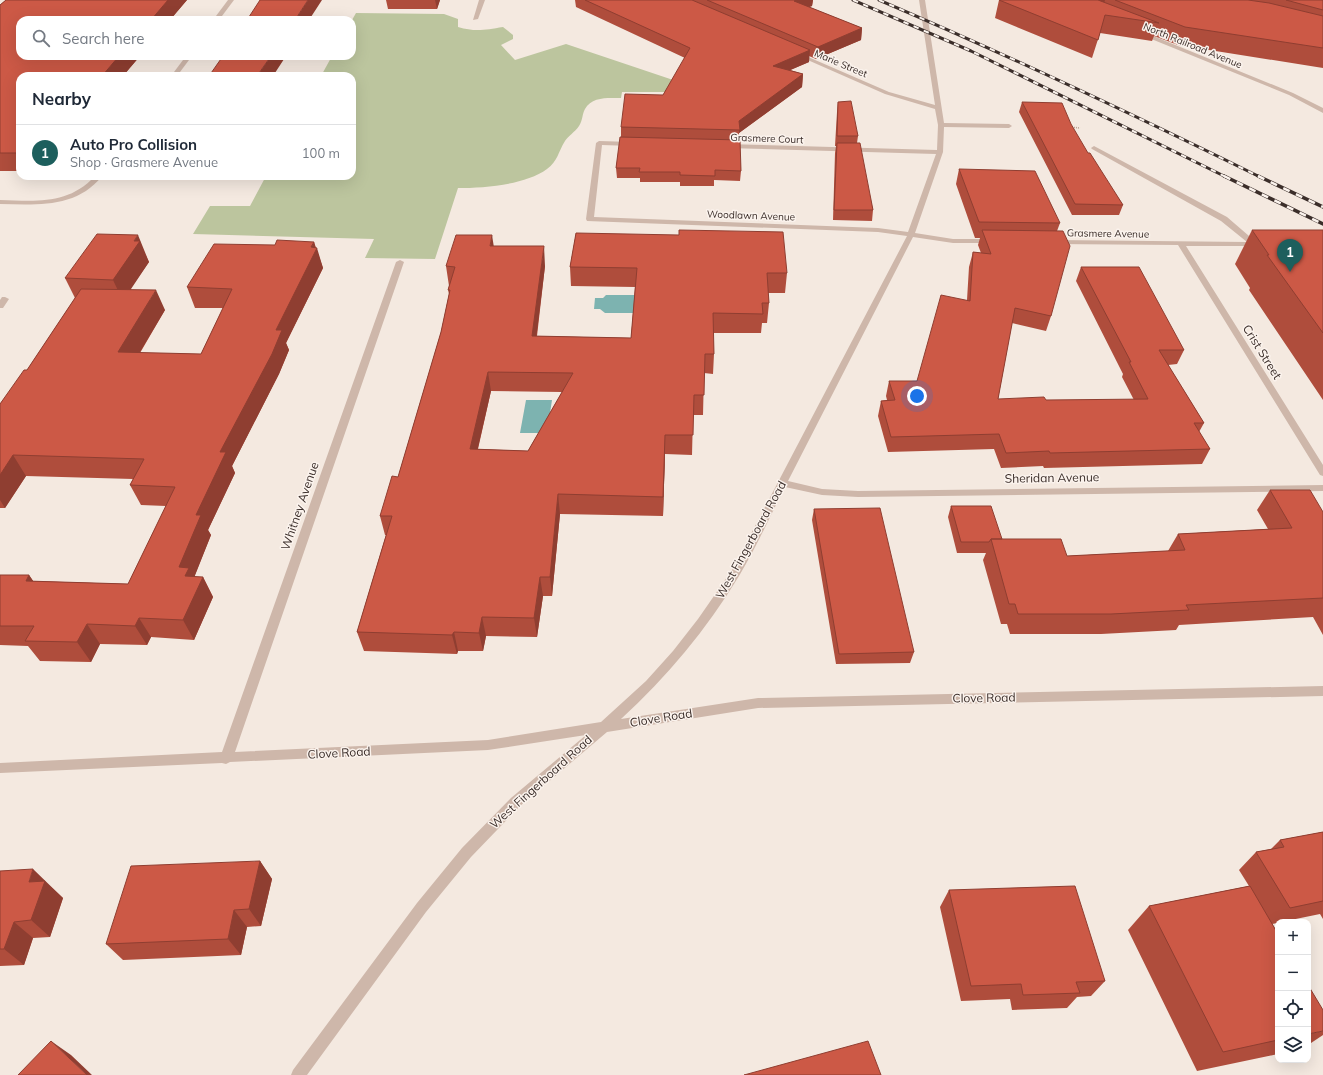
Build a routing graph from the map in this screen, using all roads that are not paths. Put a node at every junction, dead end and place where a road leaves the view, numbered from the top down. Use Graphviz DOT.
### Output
graph roads {
  1 [pos="231,0"];
  2 [pos="482,0"];
  3 [pos="922,2"];
  4 [pos="219,16"];
  5 [pos="475,19"];
  6 [pos="1136,31"];
  7 [pos="794,52"];
  8 [pos="186,60"];
  9 [pos="177,72"];
  10 [pos="939,108"];
  11 [pos="1323,111"];
  12 [pos="941,125"];
  13 [pos="1009,126"];
  14 [pos="639,144"];
  15 [pos="718,146"];
  16 [pos="1094,148"];
  17 [pos="940,152"];
  18 [pos="96,180"];
  19 [pos="0,202"];
  20 [pos="911,235"];
  21 [pos="1000,241"];
  22 [pos="1047,242"];
  23 [pos="1181,244"];
  24 [pos="1254,244"];
  25 [pos="1268,244"];
  26 [pos="400,262"];
  27 [pos="6,299"];
  28 [pos="0,306"];
  29 [pos="1323,474"];
  30 [pos="783,483"];
  31 [pos="1323,488"];
  32 [pos="1323,691"];
  33 [pos="601,728"];
  34 [pos="226,759"];
  35 [pos="0,768"];
  36 [pos="298,1075"];
  1 -- 4 [label="street"];
  2 -- 5 [label="street"];
  3 -- 10 [label="street, West Fingerboard Road"];
  6 -- 11 [label="street, North Railroad Avenue"];
  7 -- 10 [label="street, Marie Street"];
  8 -- 9 [label="street"];
  10 -- 12 [label="street, West Fingerboard Road"];
  12 -- 13 [label="street"];
  12 -- 17 [label="street, West Fingerboard Road"];
  14 -- 20 [label="street, Woodlawn Avenue"];
  15 -- 17 [label="street, Grasmere Court"];
  16 -- 24 [label="street"];
  17 -- 20 [label="street, West Fingerboard Road"];
  18 -- 19 [label="street"];
  20 -- 21 [label="street"];
  20 -- 30 [label="street, West Fingerboard Road"];
  22 -- 23 [label="street, Grasmere Avenue"];
  23 -- 24 [label="street, Grasmere Avenue"];
  23 -- 29 [label="street, Crist Street"];
  24 -- 25 [label="street, Grasmere Avenue"];
  26 -- 34 [label="street, Whitney Avenue"];
  27 -- 28 [label="street"];
  30 -- 31 [label="street, Sheridan Avenue"];
  30 -- 33 [label="street, West Fingerboard Road"];
  32 -- 33 [label="street, Clove Road"];
  33 -- 34 [label="street, Clove Road"];
  33 -- 36 [label="street, West Fingerboard Road"];
  34 -- 35 [label="street, Clove Road"];
}
